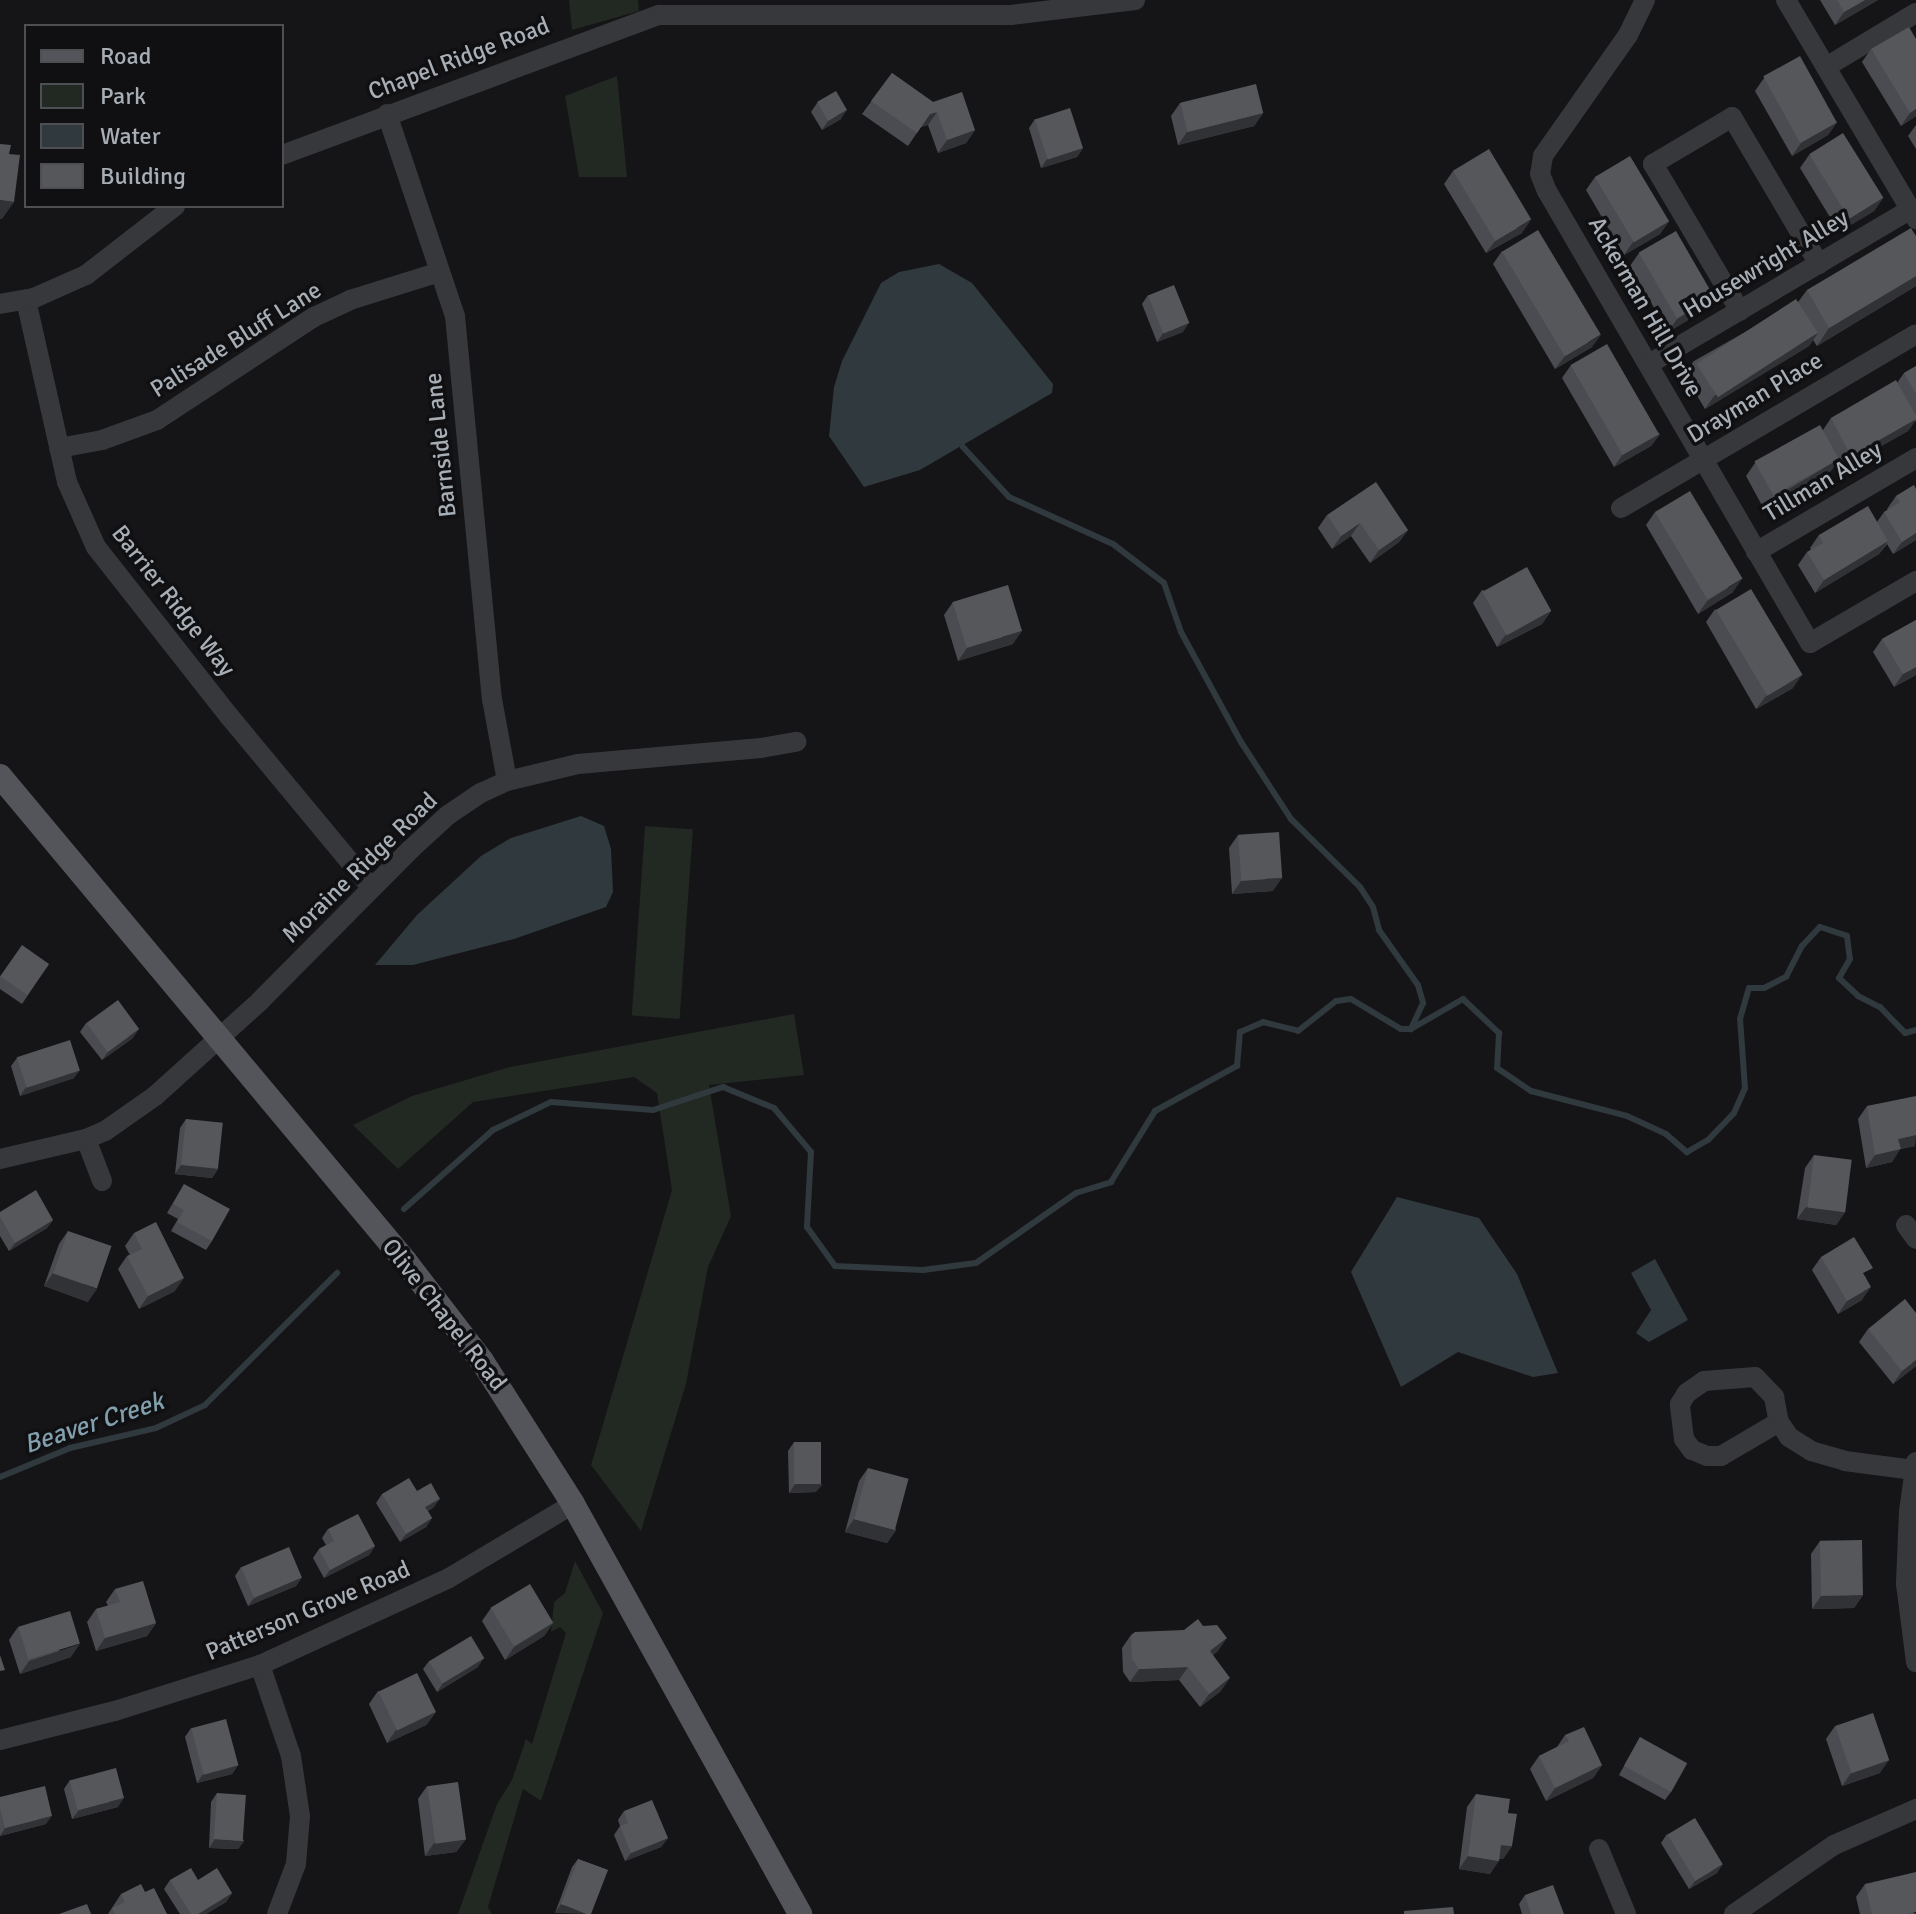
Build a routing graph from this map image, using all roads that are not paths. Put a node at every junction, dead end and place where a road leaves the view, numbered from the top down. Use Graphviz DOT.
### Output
graph roads {
  1 [pos="1135,0"];
  2 [pos="1645,0"];
  3 [pos="1786,0"];
  4 [pos="658,8"];
  5 [pos="1916,13"];
  6 [pos="1826,67"];
  7 [pos="387,114"];
  8 [pos="284,154"];
  9 [pos="172,208"];
  10 [pos="1913,214"];
  11 [pos="1819,264"];
  12 [pos="440,272"];
  13 [pos="26,300"];
  14 [pos="0,304"];
  15 [pos="1740,311"];
  16 [pos="1916,334"];
  17 [pos="1649,364"];
  18 [pos="59,448"];
  19 [pos="1916,458"];
  20 [pos="1703,459"];
  21 [pos="1621,508"];
  22 [pos="1756,552"];
  23 [pos="1916,581"];
  24 [pos="796,742"];
  25 [pos="0,776"];
  26 [pos="507,781"];
  27 [pos="371,887"];
  28 [pos="219,1040"];
  29 [pos="86,1139"];
  30 [pos="0,1159"];
  31 [pos="102,1181"];
  32 [pos="1779,1422"];
  33 [pos="1914,1466"];
  34 [pos="573,1504"];
  35 [pos="1916,1662"];
  36 [pos="260,1665"];
  37 [pos="0,1740"];
  38 [pos="1916,1809"];
  39 [pos="1599,1849"];
  40 [pos="277,1914"];
  41 [pos="800,1914"];
  42 [pos="1626,1914"];
  43 [pos="1734,1914"];
  1 -- 4 [label="street, Chapel Ridge Road"];
  2 -- 17 [label="street, Ackerman Hill Drive"];
  3 -- 6 [label="street"];
  4 -- 7 [label="street, Chapel Ridge Road"];
  5 -- 6 [label="street"];
  6 -- 10 [label="street"];
  7 -- 8 [label="street, Chapel Ridge Road"];
  7 -- 12 [label="street, Barnside Lane"];
  9 -- 13 [label="street"];
  10 -- 11 [label="street, Housewright Alley"];
  11 -- 15 [label="street, Housewright Alley"];
  11 -- 15 [label="street"];
  12 -- 18 [label="street, Palisade Bluff Lane"];
  12 -- 26 [label="street, Barnside Lane"];
  13 -- 14 [label="street"];
  13 -- 18 [label="street, Barrier Ridge Way"];
  15 -- 17 [label="street, Housewright Alley"];
  16 -- 20 [label="street, Drayman Place"];
  17 -- 20 [label="street, Ackerman Hill Drive"];
  18 -- 27 [label="street, Barrier Ridge Way"];
  19 -- 22 [label="street, Tillman Alley"];
  20 -- 21 [label="street, Drayman Place"];
  20 -- 22 [label="street, Ackerman Hill Drive"];
  22 -- 23 [label="street, Ackerman Hill Drive"];
  24 -- 26 [label="street, Moraine Ridge Road"];
  25 -- 28 [label="main road, Olive Chapel Road"];
  26 -- 27 [label="street, Moraine Ridge Road"];
  27 -- 28 [label="street, Moraine Ridge Road"];
  28 -- 29 [label="street, Moraine Ridge Road"];
  28 -- 34 [label="main road, Olive Chapel Road"];
  29 -- 30 [label="street, Moraine Ridge Road"];
  29 -- 31 [label="street"];
  32 -- 32 [label="street"];
  32 -- 33 [label="street"];
  33 -- 35 [label="street"];
  34 -- 36 [label="street, Patterson Grove Road"];
  34 -- 41 [label="main road, Olive Chapel Road"];
  36 -- 37 [label="street, Patterson Grove Road"];
  36 -- 40 [label="street"];
  38 -- 43 [label="street"];
  39 -- 42 [label="street"];
}
